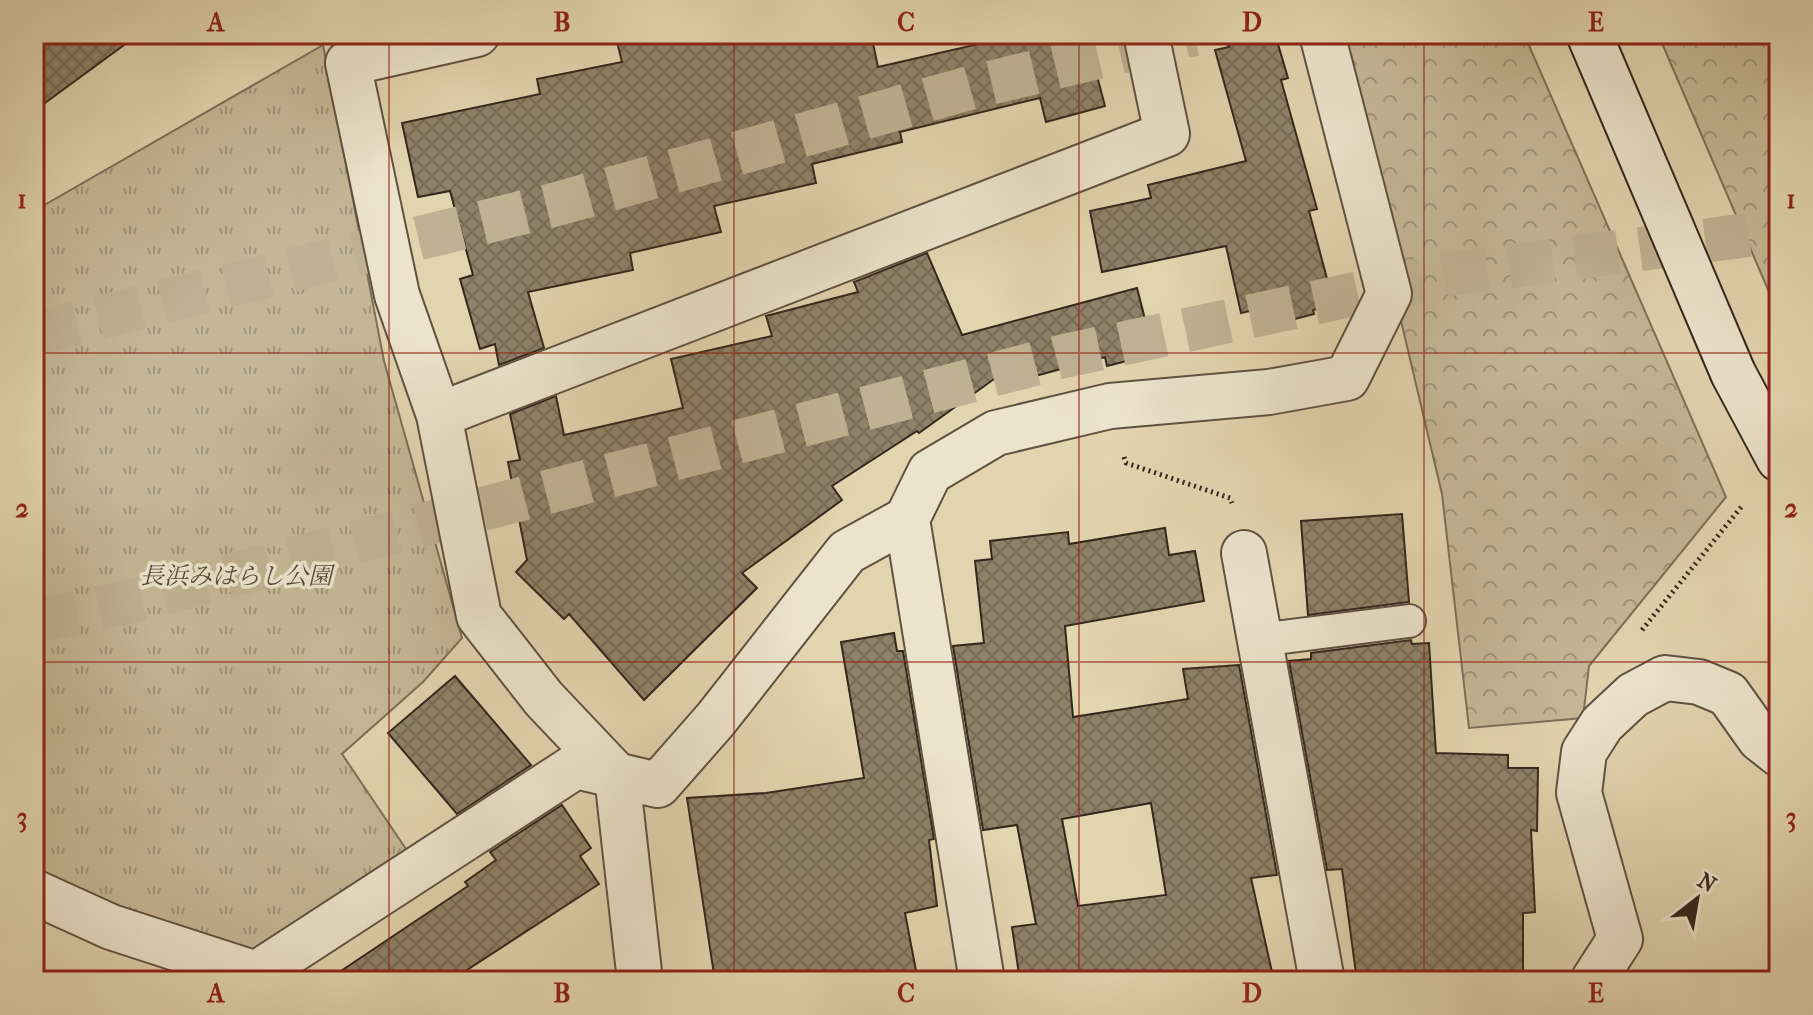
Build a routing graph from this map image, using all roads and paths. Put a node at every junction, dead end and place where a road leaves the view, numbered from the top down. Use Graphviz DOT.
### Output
graph roads {
  1 [pos="477,34"];
  2 [pos="1146,34"];
  3 [pos="1322,34"];
  4 [pos="1589,34"];
  5 [pos="439,415"];
  6 [pos="1779,459"];
  7 [pos="1126,463"];
  8 [pos="1230,498"];
  9 [pos="1742,506"];
  10 [pos="907,519"];
  11 [pos="1244,553"];
  12 [pos="1409,621"];
  13 [pos="1638,634"];
  14 [pos="1260,640"];
  15 [pos="1779,754"];
  16 [pos="617,776"];
  17 [pos="34,892"];
  18 [pos="640,981"];
  19 [pos="982,981"];
  20 [pos="1322,981"];
  21 [pos="1593,981"];
  1 -- 5 [label="street"];
  2 -- 5 [label="street"];
  3 -- 10 [label="street"];
  4 -- 6 [label="street"];
  5 -- 16 [label="street"];
  7 -- 8 [label="path"];
  9 -- 13 [label="path"];
  10 -- 16 [label="street"];
  10 -- 19 [label="street"];
  11 -- 14 [label="street"];
  12 -- 14 [label="lane"];
  14 -- 20 [label="street"];
  15 -- 21 [label="street"];
  16 -- 17 [label="street"];
  16 -- 18 [label="street"];
}
